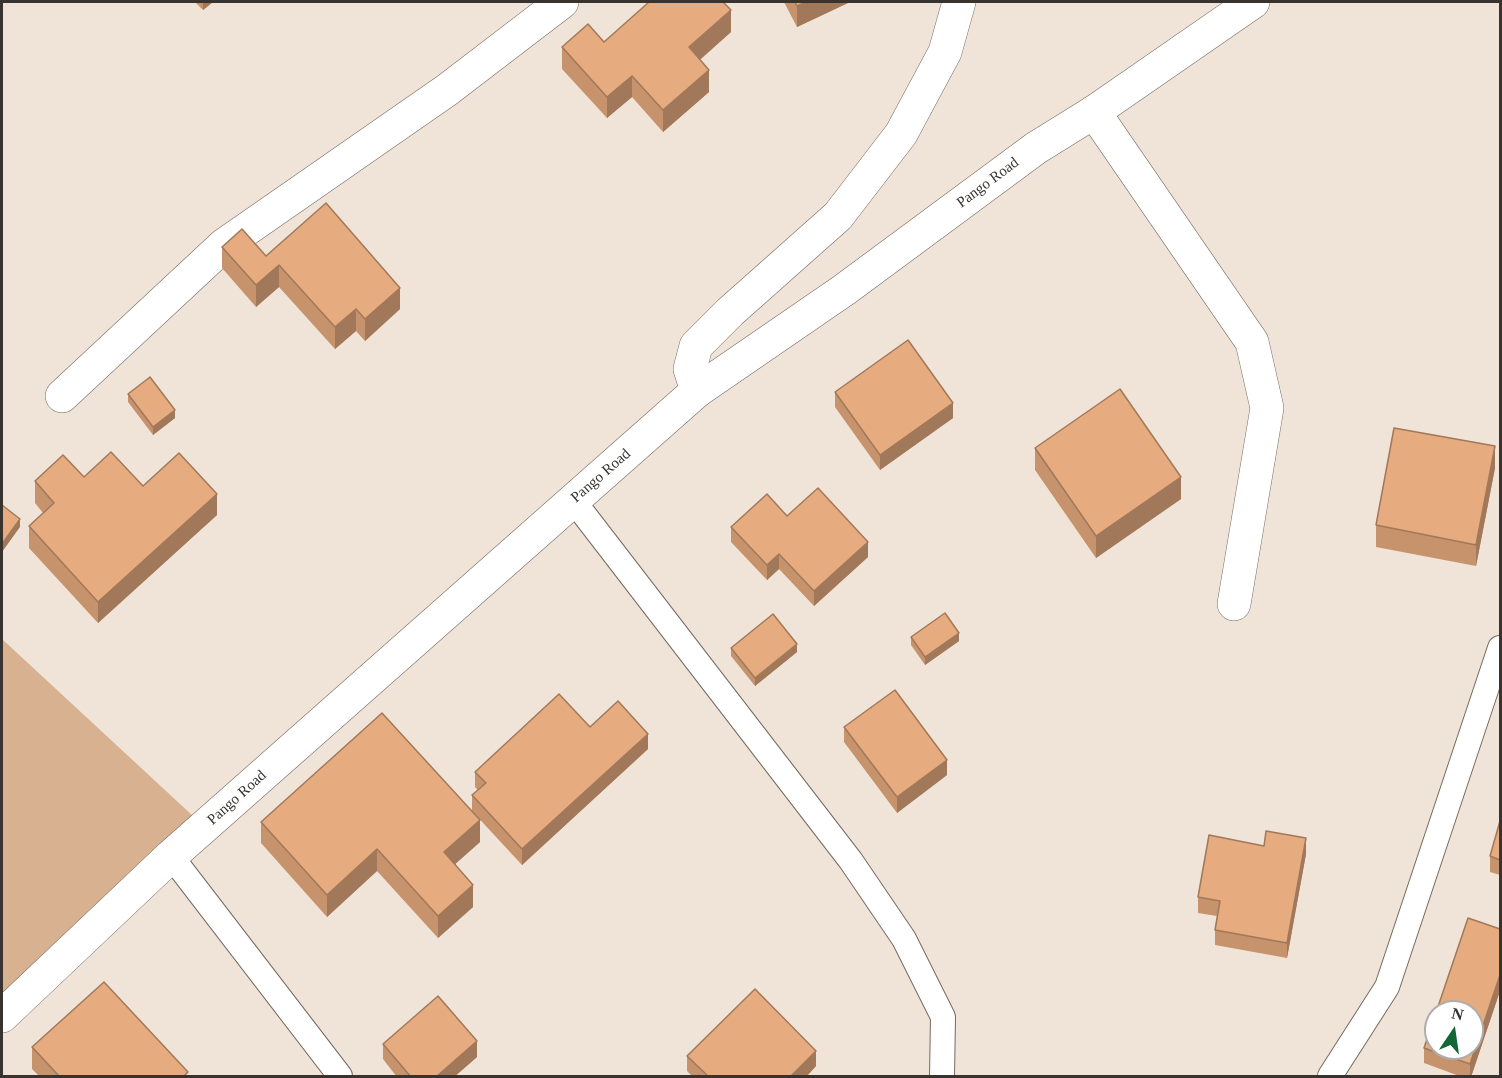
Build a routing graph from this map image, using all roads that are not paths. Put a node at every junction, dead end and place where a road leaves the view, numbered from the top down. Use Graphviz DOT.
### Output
graph roads {
  1 [pos="562,2"];
  2 [pos="959,2"];
  3 [pos="1253,2"];
  4 [pos="1094,112"];
  5 [pos="697,391"];
  6 [pos="62,396"];
  7 [pos="573,500"];
  8 [pos="1234,604"];
  9 [pos="1500,648"];
  10 [pos="171,856"];
  11 [pos="2,1016"];
  12 [pos="340,1077"];
  13 [pos="942,1077"];
  14 [pos="1330,1077"];
  1 -- 6 [label="street"];
  2 -- 5 [label="street"];
  3 -- 4 [label="street, Pango Road"];
  4 -- 5 [label="street, Pango Road"];
  4 -- 8 [label="street"];
  5 -- 7 [label="street, Pango Road"];
  7 -- 10 [label="street, Pango Road"];
  7 -- 13 [label="lane"];
  9 -- 14 [label="lane"];
  10 -- 11 [label="street, Pango Road"];
  10 -- 12 [label="lane"];
}
